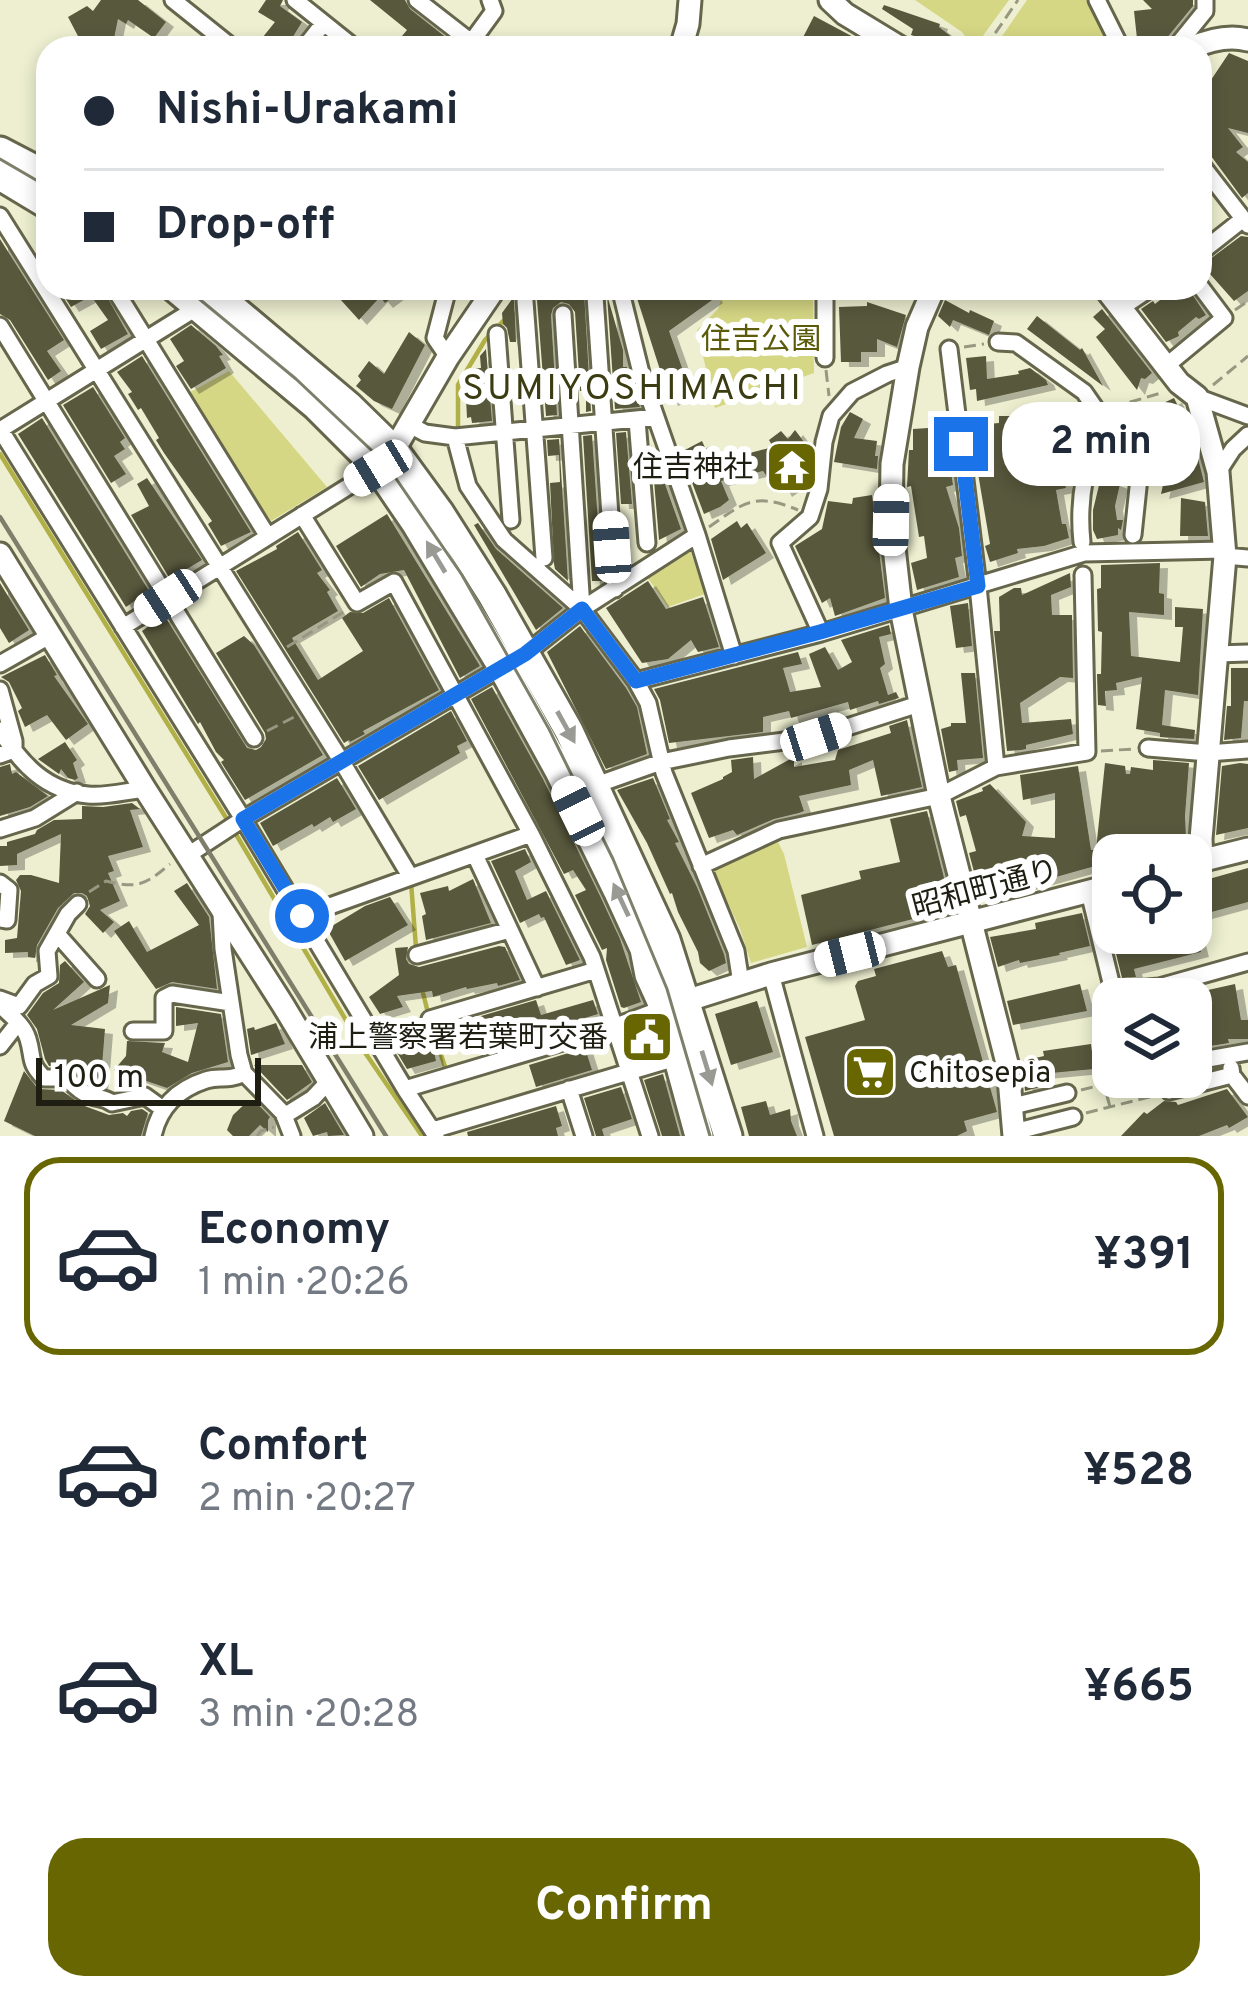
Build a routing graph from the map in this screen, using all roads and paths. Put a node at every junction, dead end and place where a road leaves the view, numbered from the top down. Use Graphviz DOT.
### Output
graph roads {
  1 [pos="173,0"];
  2 [pos="295,0"];
  3 [pos="418,0"];
  4 [pos="490,0"];
  5 [pos="690,0"];
  6 [pos="830,0"];
  7 [pos="1018,0"];
  8 [pos="1097,0"];
  9 [pos="1205,0"];
  10 [pos="323,24"];
  11 [pos="217,36"];
  12 [pos="314,36"];
  13 [pos="339,36"];
  14 [pos="459,36"];
  15 [pos="476,36"];
  16 [pos="684,36"];
  17 [pos="871,36"];
  18 [pos="993,36"];
  19 [pos="1115,36"];
  20 [pos="1185,36"];
  21 [pos="1248,40"];
  22 [pos="1212,41"];
  23 [pos="0,151"];
  24 [pos="36,170"];
  25 [pos="4,178"];
  26 [pos="1212,178"];
  27 [pos="36,198"];
  28 [pos="0,214"];
  29 [pos="1246,222"];
  30 [pos="1212,245"];
  31 [pos="36,274"];
  32 [pos="52,300"];
  33 [pos="121,300"];
  34 [pos="199,300"];
  35 [pos="206,300"];
  36 [pos="445,300"];
  37 [pos="487,300"];
  38 [pos="595,300"];
  39 [pos="623,300"];
  40 [pos="825,300"];
  41 [pos="929,300"];
  42 [pos="1115,300"];
  43 [pos="1133,300"];
  44 [pos="1210,300"];
  45 [pos="525,302"];
  46 [pos="1121,308"];
  47 [pos="563,314"];
  48 [pos="0,326"];
  49 [pos="497,334"];
  50 [pos="145,338"];
  51 [pos="998,342"];
  52 [pos="949,350"];
  53 [pos="1248,356"];
  54 [pos="448,357"];
  55 [pos="825,358"];
  56 [pos="908,367"];
  57 [pos="94,370"];
  58 [pos="1181,382"];
  59 [pos="46,400"];
  60 [pos="831,416"];
  61 [pos="1248,416"];
  62 [pos="656,417"];
  63 [pos="1102,418"];
  64 [pos="638,420"];
  65 [pos="604,423"];
  66 [pos="408,424"];
  67 [pos="570,426"];
  68 [pos="0,429"];
  69 [pos="536,429"];
  70 [pos="502,432"];
  71 [pos="1248,435"];
  72 [pos="455,437"];
  73 [pos="386,459"];
  74 [pos="1108,468"];
  75 [pos="1218,472"];
  76 [pos="302,515"];
  77 [pos="810,517"];
  78 [pos="511,520"];
  79 [pos="267,535"];
  80 [pos="698,535"];
  81 [pos="1133,535"];
  82 [pos="1082,542"];
  83 [pos="647,543"];
  84 [pos="1232,554"];
  85 [pos="544,557"];
  86 [pos="4,568"];
  87 [pos="219,568"];
  88 [pos="1083,575"];
  89 [pos="978,586"];
  90 [pos="615,589"];
  91 [pos="168,598"];
  92 [pos="357,603"];
  93 [pos="901,608"];
  94 [pos="582,609"];
  95 [pos="123,626"];
  96 [pos="820,632"];
  97 [pos="51,634"];
  98 [pos="1248,652"];
  99 [pos="1216,654"];
  100 [pos="274,656"];
  101 [pos="734,656"];
  102 [pos="514,660"];
  103 [pos="0,664"];
  104 [pos="636,681"];
  105 [pos="0,690"];
  106 [pos="457,695"];
  107 [pos="922,703"];
  108 [pos="308,709"];
  109 [pos="0,730"];
  110 [pos="254,738"];
  111 [pos="1148,748"];
  112 [pos="1248,750"];
  113 [pos="7,752"];
  114 [pos="1087,752"];
  115 [pos="1208,753"];
  116 [pos="342,762"];
  117 [pos="661,762"];
  118 [pos="996,766"];
  119 [pos="596,785"];
  120 [pos="146,789"];
  121 [pos="77,792"];
  122 [pos="939,796"];
  123 [pos="243,819"];
  124 [pos="0,829"];
  125 [pos="531,834"];
  126 [pos="1201,834"];
  127 [pos="1248,849"];
  128 [pos="186,853"];
  129 [pos="476,855"];
  130 [pos="1212,857"];
  131 [pos="701,866"];
  132 [pos="410,876"];
  133 [pos="0,883"];
  134 [pos="1092,891"];
  135 [pos="1089,892"];
  136 [pos="78,904"];
  137 [pos="221,907"];
  138 [pos="302,916"];
  139 [pos="0,919"];
  140 [pos="969,923"];
  141 [pos="510,930"];
  142 [pos="58,935"];
  143 [pos="417,955"];
  144 [pos="1248,962"];
  145 [pos="596,970"];
  146 [pos="771,974"];
  147 [pos="1110,978"];
  148 [pos="1191,978"];
  149 [pos="97,979"];
  150 [pos="741,983"];
  151 [pos="537,988"];
  152 [pos="0,1002"];
  153 [pos="231,1004"];
  154 [pos="675,1004"];
  155 [pos="430,1019"];
  156 [pos="18,1023"];
  157 [pos="616,1026"];
  158 [pos="133,1031"];
  159 [pos="0,1046"];
  160 [pos="1248,1052"];
  161 [pos="1228,1054"];
  162 [pos="680,1057"];
  163 [pos="1212,1057"];
  164 [pos="630,1071"];
  165 [pos="244,1073"];
  166 [pos="1232,1075"];
  167 [pos="1212,1080"];
  168 [pos="329,1082"];
  169 [pos="1092,1088"];
  170 [pos="405,1089"];
  171 [pos="569,1089"];
  172 [pos="1067,1093"];
  173 [pos="1248,1096"];
  174 [pos="1108,1098"];
  175 [pos="1143,1098"];
  176 [pos="1013,1106"];
  177 [pos="1110,1107"];
  178 [pos="163,1109"];
  179 [pos="284,1116"];
  180 [pos="1073,1117"];
  181 [pos="435,1133"];
  182 [pos="1014,1134"];
  183 [pos="153,1136"];
  184 [pos="292,1136"];
  185 [pos="362,1136"];
  186 [pos="584,1136"];
  187 [pos="650,1136"];
  188 [pos="699,1136"];
  189 [pos="728,1136"];
  190 [pos="815,1136"];
  1 -- 11 [label="street"];
  2 -- 10 [label="street"];
  3 -- 14 [label="street"];
  4 -- 15 [label="street"];
  5 -- 16 [label="street"];
  6 -- 17 [label="street"];
  7 -- 18 [label="path"];
  8 -- 19 [label="street"];
  9 -- 20 [label="street"];
  10 -- 12 [label="street"];
  10 -- 13 [label="street"];
  21 -- 22 [label="street"];
  23 -- 24 [label="highway"];
  25 -- 27 [label="highway"];
  25 -- 28 [label="street"];
  26 -- 29 [label="street"];
  28 -- 31 [label="street"];
  29 -- 30 [label="street"];
  32 -- 57 [label="street"];
  33 -- 50 [label="street"];
  34 -- 50 [label="street"];
  35 -- 73 [label="highway"];
  36 -- 54 [label="street"];
  37 -- 54 [label="street"];
  38 -- 65 [label="street"];
  39 -- 62 [label="street"];
  40 -- 55 [label="street"];
  41 -- 56 [label="street"];
  42 -- 46 [label="street"];
  43 -- 46 [label="street"];
  44 -- 58 [label="street"];
  45 -- 69 [label="street"];
  46 -- 58 [label="street"];
  47 -- 67 [label="street"];
  48 -- 59 [label="street"];
  49 -- 70 [label="street"];
  50 -- 57 [label="street"];
  50 -- 79 [label="street"];
  51 -- 63 [label="street"];
  52 -- 89 [label="street"];
  53 -- 58 [label="path"];
  54 -- 66 [label="street"];
  55 -- 60 [label="path"];
  56 -- 60 [label="street"];
  56 -- 93 [label="street"];
  57 -- 59 [label="street"];
  57 -- 87 [label="street"];
  58 -- 61 [label="street"];
  58 -- 63 [label="path"];
  58 -- 75 [label="street"];
  59 -- 68 [label="street"];
  59 -- 91 [label="street"];
  60 -- 77 [label="street"];
  62 -- 64 [label="street"];
  62 -- 80 [label="street"];
  63 -- 82 [label="street"];
  64 -- 65 [label="street"];
  64 -- 83 [label="street"];
  65 -- 67 [label="street"];
  65 -- 90 [label="street"];
  66 -- 72 [label="street"];
  66 -- 73 [label="street"];
  67 -- 69 [label="street"];
  67 -- 94 [label="street"];
  68 -- 95 [label="street"];
  69 -- 70 [label="street"];
  69 -- 85 [label="street"];
  70 -- 72 [label="street"];
  70 -- 78 [label="street"];
  71 -- 75 [label="street"];
  72 -- 94 [label="street"];
  73 -- 76 [label="street"];
  73 -- 102 [label="highway"];
  74 -- 81 [label="street"];
  75 -- 84 [label="street"];
  76 -- 79 [label="street"];
  76 -- 92 [label="street"];
  77 -- 80 [label="path"];
  77 -- 96 [label="street"];
  79 -- 87 [label="street"];
  80 -- 90 [label="street"];
  80 -- 101 [label="street"];
  84 -- 89 [label="street"];
  84 -- 99 [label="street"];
  86 -- 97 [label="street"];
  87 -- 91 [label="street"];
  87 -- 100 [label="street"];
  88 -- 114 [label="street"];
  89 -- 93 [label="street"];
  89 -- 118 [label="street"];
  90 -- 94 [label="street"];
  91 -- 95 [label="street"];
  91 -- 110 [label="street"];
  92 -- 100 [label="path"];
  92 -- 106 [label="street"];
  93 -- 96 [label="street"];
  93 -- 107 [label="street"];
  94 -- 102 [label="street"];
  94 -- 104 [label="street"];
  95 -- 123 [label="street"];
  96 -- 101 [label="street"];
  97 -- 103 [label="street"];
  97 -- 120 [label="street"];
  98 -- 99 [label="street"];
  99 -- 115 [label="street"];
  100 -- 108 [label="street"];
  101 -- 104 [label="street"];
  102 -- 106 [label="street"];
  102 -- 119 [label="highway, one-way"];
  154 -- 102 [label="highway, one-way"];
  104 -- 117 [label="street"];
  105 -- 113 [label="street"];
  106 -- 116 [label="street"];
  106 -- 125 [label="street"];
  107 -- 117 [label="street"];
  107 -- 122 [label="street"];
  108 -- 110 [label="path"];
  108 -- 116 [label="street"];
  109 -- 113 [label="street"];
  111 -- 114 [label="path"];
  111 -- 115 [label="street"];
  112 -- 115 [label="street"];
  113 -- 121 [label="street"];
  114 -- 118 [label="street"];
  115 -- 126 [label="street"];
  116 -- 123 [label="street"];
  116 -- 132 [label="street"];
  117 -- 119 [label="street"];
  117 -- 131 [label="street"];
  118 -- 122 [label="street"];
  119 -- 154 [label="highway"];
  120 -- 121 [label="street"];
  120 -- 128 [label="street"];
  121 -- 124 [label="street"];
  122 -- 131 [label="street"];
  122 -- 140 [label="street"];
  123 -- 128 [label="street"];
  123 -- 138 [label="street"];
  125 -- 129 [label="street"];
  125 -- 145 [label="street"];
  127 -- 130 [label="street"];
  128 -- 136 [label="path"];
  128 -- 137 [label="street"];
  129 -- 132 [label="street"];
  129 -- 141 [label="street"];
  131 -- 150 [label="street"];
  132 -- 138 [label="street"];
  133 -- 139 [label="street"];
  134 -- 135 [label="street, 昭和町通り"];
  135 -- 140 [label="street, 昭和町通り"];
  135 -- 147 [label="street"];
  136 -- 142 [label="street"];
  137 -- 153 [label="street"];
  137 -- 168 [label="street"];
  138 -- 170 [label="street"];
  140 -- 146 [label="street, 昭和町通り"];
  140 -- 176 [label="street"];
  141 -- 143 [label="street"];
  141 -- 151 [label="street"];
  142 -- 149 [label="street"];
  142 -- 152 [label="street"];
  144 -- 148 [label="street"];
  145 -- 151 [label="street"];
  145 -- 157 [label="street"];
  146 -- 150 [label="street, 昭和町通り"];
  146 -- 190 [label="street"];
  150 -- 154 [label="street, 昭和町通り"];
  151 -- 155 [label="street"];
  152 -- 156 [label="street"];
  153 -- 158 [label="street"];
  153 -- 165 [label="street"];
  154 -- 157 [label="street"];
  154 -- 162 [label="highway"];
  154 -- 189 [label="highway, one-way"];
  156 -- 159 [label="street"];
  156 -- 178 [label="street"];
  157 -- 164 [label="street"];
  157 -- 170 [label="street"];
  160 -- 161 [label="street"];
  161 -- 163 [label="street"];
  161 -- 166 [label="street"];
  162 -- 164 [label="street"];
  162 -- 188 [label="highway"];
  164 -- 171 [label="street"];
  164 -- 187 [label="street"];
  165 -- 178 [label="street"];
  165 -- 179 [label="street"];
  166 -- 167 [label="street"];
  166 -- 173 [label="street"];
  168 -- 179 [label="street"];
  168 -- 185 [label="street"];
  169 -- 172 [label="path"];
  170 -- 181 [label="street"];
  171 -- 181 [label="street"];
  171 -- 186 [label="street"];
  172 -- 176 [label="street"];
  174 -- 177 [label="path"];
  175 -- 177 [label="path"];
  176 -- 182 [label="street"];
  177 -- 180 [label="path"];
  178 -- 183 [label="street"];
  179 -- 184 [label="street"];
  180 -- 182 [label="street"];
}
